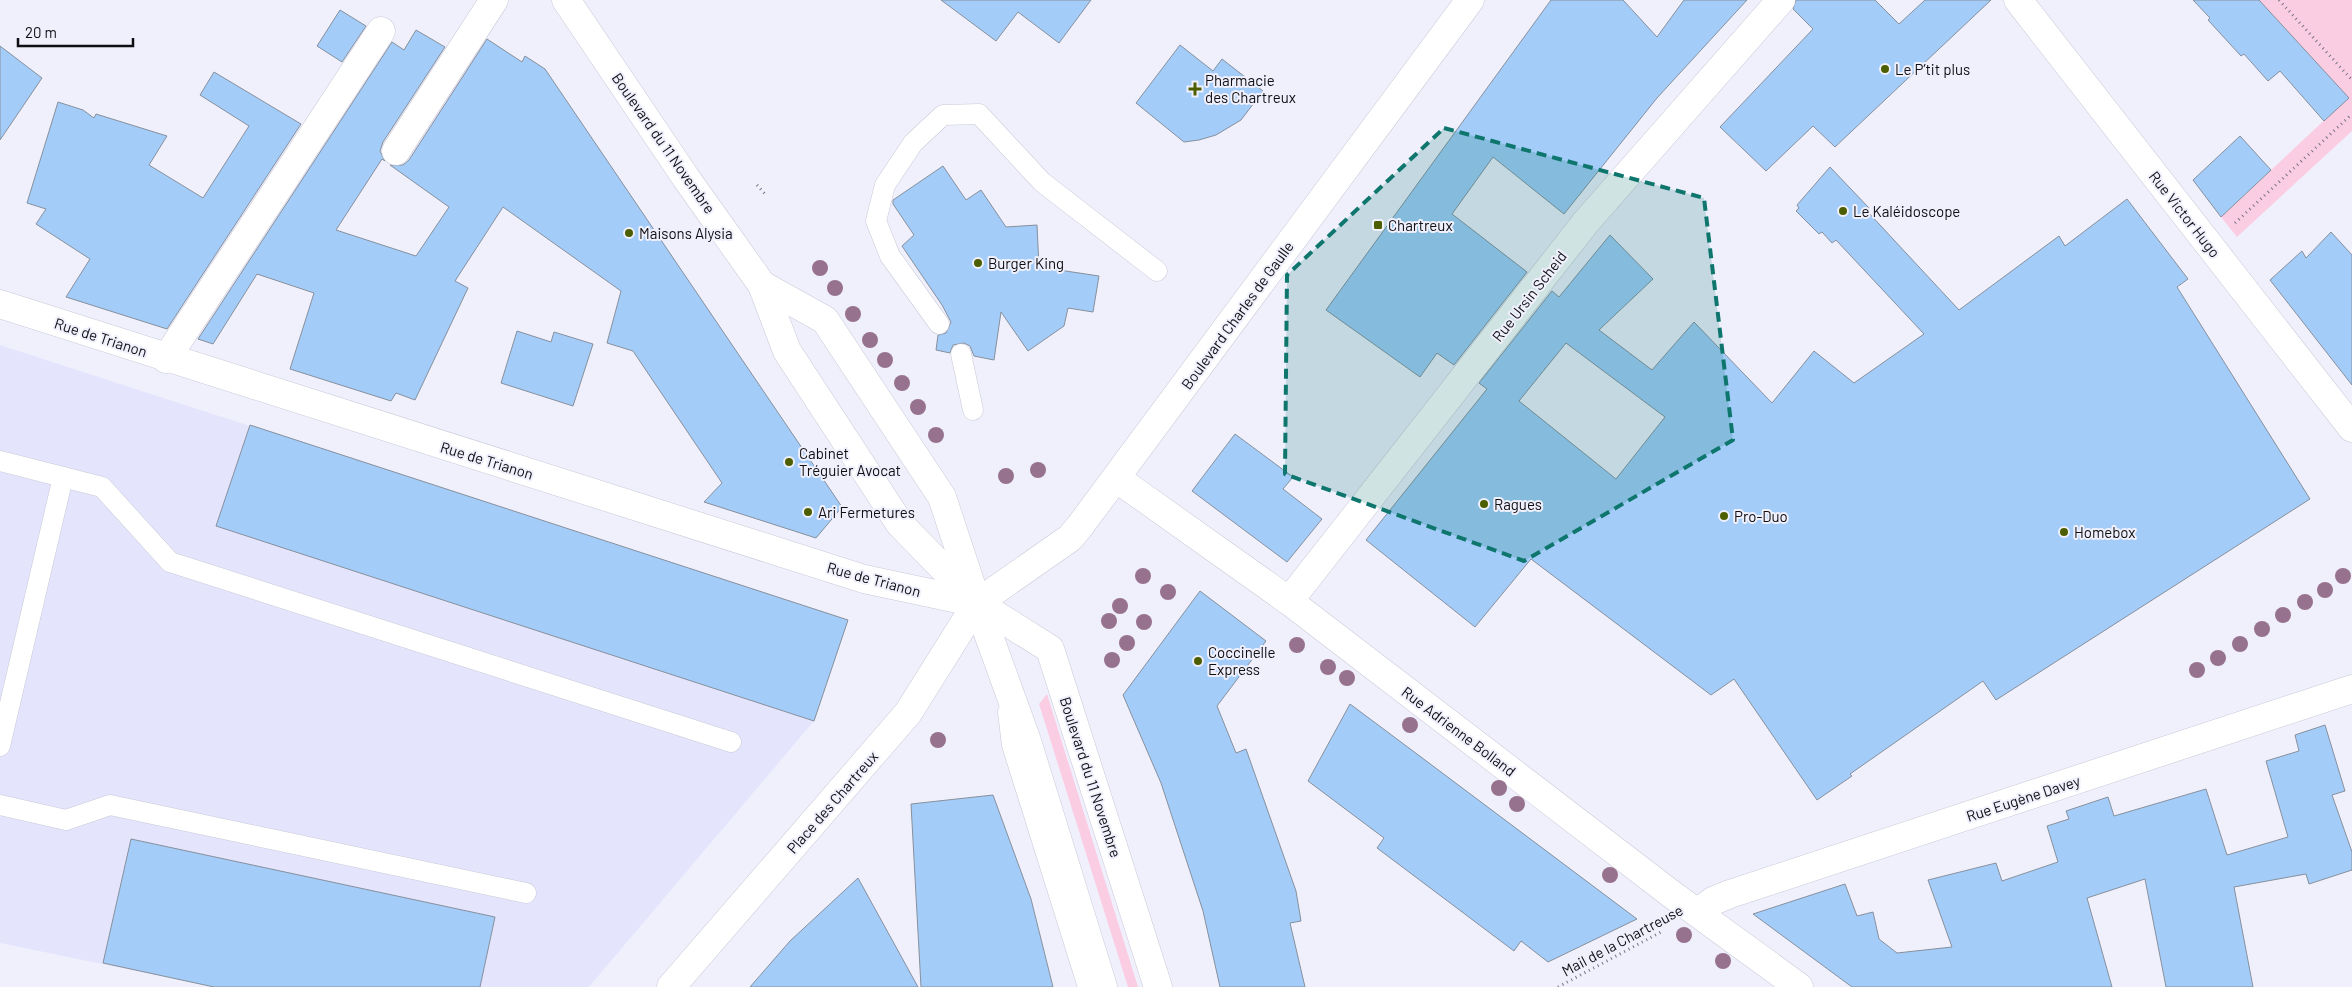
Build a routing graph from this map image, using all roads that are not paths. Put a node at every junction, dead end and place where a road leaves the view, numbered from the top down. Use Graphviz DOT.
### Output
graph roads {
  1 [pos="494,0"];
  2 [pos="566,0"];
  3 [pos="1470,0"];
  4 [pos="1781,0"];
  5 [pos="2018,0"];
  6 [pos="381,30"];
  7 [pos="396,150"];
  8 [pos="1157,271"];
  9 [pos="762,285"];
  10 [pos="0,304"];
  11 [pos="939,324"];
  12 [pos="961,354"];
  13 [pos="166,359"];
  14 [pos="973,410"];
  15 [pos="2352,428"];
  16 [pos="0,461"];
  17 [pos="63,477"];
  18 [pos="1116,478"];
  19 [pos="1289,602"];
  20 [pos="977,603"];
  21 [pos="1002,673"];
  22 [pos="2352,690"];
  23 [pos="731,742"];
  24 [pos="0,746"];
  25 [pos="0,805"];
  26 [pos="526,893"];
  27 [pos="1698,912"];
  28 [pos="671,987"];
  29 [pos="1088,987"];
  30 [pos="1103,987"];
  31 [pos="1158,987"];
  32 [pos="1799,987"];
  1 -- 7 [label="street"];
  2 -- 9 [label="street, Boulevard du 11 Novembre"];
  3 -- 18 [label="street, Boulevard Charles de Gaulle"];
  4 -- 19 [label="street, Rue Ursin Scheid"];
  5 -- 15 [label="street, Rue Victor Hugo"];
  6 -- 13 [label="street"];
  8 -- 11 [label="lane"];
  9 -- 20 [label="street, Boulevard du 11 Novembre"];
  9 -- 20 [label="street, Boulevard du 11 Novembre"];
  10 -- 13 [label="street, Rue de Trianon"];
  12 -- 14 [label="lane"];
  13 -- 20 [label="street, Rue de Trianon"];
  16 -- 17 [label="lane"];
  17 -- 23 [label="lane"];
  17 -- 24 [label="lane"];
  18 -- 19 [label="street, Rue Adrienne Bolland"];
  18 -- 20 [label="street, Boulevard Charles de Gaulle"];
  19 -- 27 [label="street, Rue Adrienne Bolland"];
  20 -- 21 [label="street, Boulevard du 11 Novembre"];
  20 -- 28 [label="street, Place des Chartreux"];
  20 -- 31 [label="street, Boulevard du 11 Novembre"];
  21 -- 29 [label="lane, Boulevard du 11 Novembre"];
  21 -- 30 [label="street, Boulevard du 11 Novembre"];
  22 -- 27 [label="street, Rue Eugène Davey"];
  25 -- 26 [label="lane"];
  27 -- 32 [label="street, Rue Adrienne Bolland"];
}
